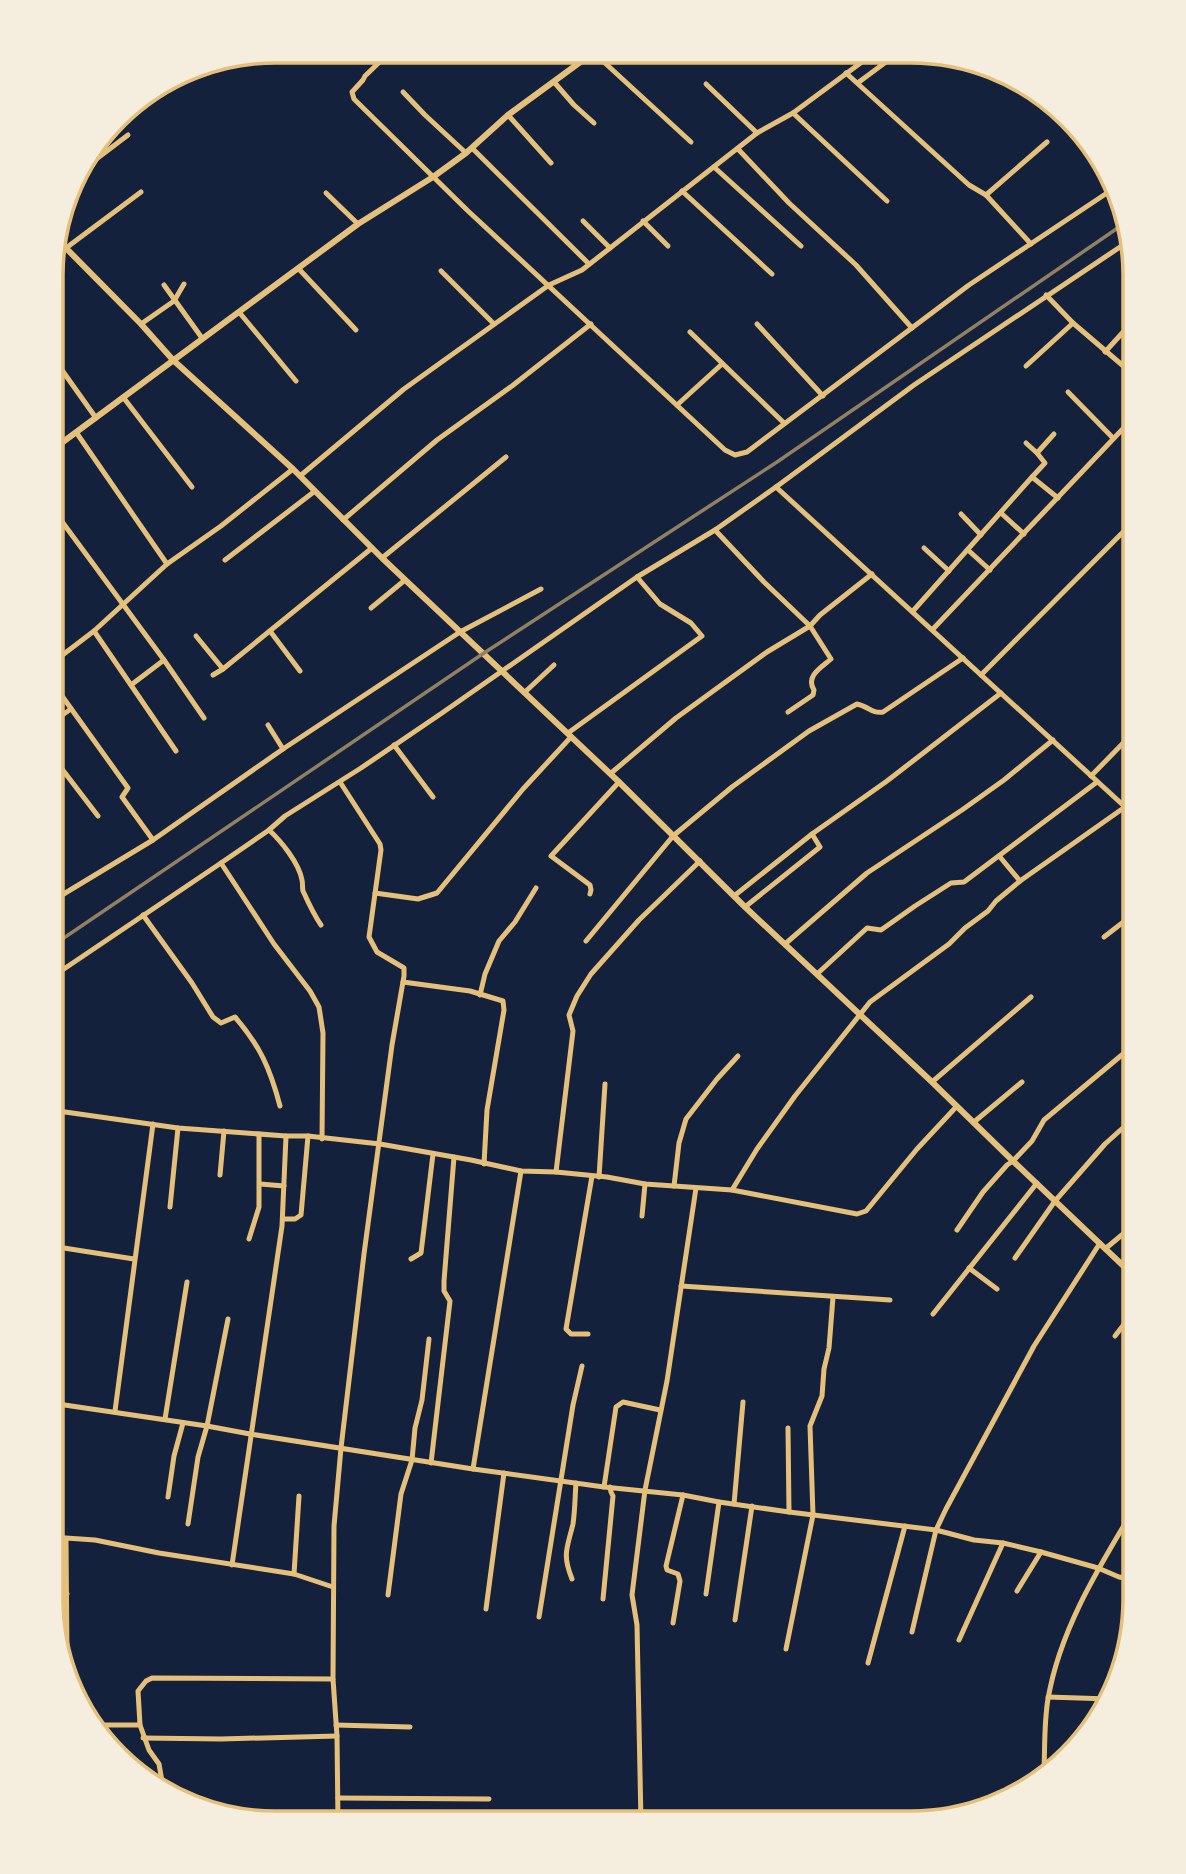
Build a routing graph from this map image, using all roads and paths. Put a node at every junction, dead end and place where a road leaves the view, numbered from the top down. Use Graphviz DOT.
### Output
graph roads {
  1 [pos="379,63"];
  2 [pos="579,63"];
  3 [pos="606,63"];
  4 [pos="859,63"];
  5 [pos="885,63"];
  6 [pos="846,73"];
  7 [pos="554,82"];
  8 [pos="859,82"];
  9 [pos="706,84"];
  10 [pos="403,92"];
  11 [pos="793,113"];
  12 [pos="508,115"];
  13 [pos="594,123"];
  14 [pos="757,133"];
  15 [pos="128,135"];
  16 [pos="691,142"];
  17 [pos="1047,142"];
  18 [pos="738,149"];
  19 [pos="469,151"];
  20 [pos="99,157"];
  21 [pos="551,163"];
  22 [pos="714,167"];
  23 [pos="433,177"];
  24 [pos="682,191"];
  25 [pos="141,192"];
  26 [pos="326,193"];
  27 [pos="1107,193"];
  28 [pos="986,195"];
  29 [pos="887,201"];
  30 [pos="583,221"];
  31 [pos="643,221"];
  32 [pos="358,224"];
  33 [pos="1031,244"];
  34 [pos="668,246"];
  35 [pos="801,246"];
  36 [pos="1121,246"];
  37 [pos="66,248"];
  38 [pos="610,248"];
  39 [pos="589,264"];
  40 [pos="298,268"];
  41 [pos="441,271"];
  42 [pos="772,274"];
  43 [pos="184,284"];
  44 [pos="164,285"];
  45 [pos="549,285"];
  46 [pos="1046,295"];
  47 [pos="174,301"];
  48 [pos="239,312"];
  49 [pos="1073,323"];
  50 [pos="141,324"];
  51 [pos="494,324"];
  52 [pos="591,324"];
  53 [pos="757,324"];
  54 [pos="912,328"];
  55 [pos="356,330"];
  56 [pos="690,331"];
  57 [pos="1123,332"];
  58 [pos="202,338"];
  59 [pos="1105,352"];
  60 [pos="173,360"];
  61 [pos="722,364"];
  62 [pos="1026,366"];
  63 [pos="1123,366"];
  64 [pos="63,372"];
  65 [pos="296,381"];
  66 [pos="1068,392"];
  67 [pos="822,396"];
  68 [pos="123,397"];
  69 [pos="677,405"];
  70 [pos="96,418"];
  71 [pos="784,423"];
  72 [pos="1123,428"];
  73 [pos="76,432"];
  74 [pos="1054,434"];
  75 [pos="1113,438"];
  76 [pos="63,442"];
  77 [pos="1026,443"];
  78 [pos="1037,453"];
  79 [pos="506,457"];
  80 [pos="293,469"];
  81 [pos="300,476"];
  82 [pos="1032,477"];
  83 [pos="192,487"];
  84 [pos="776,487"];
  85 [pos="314,491"];
  86 [pos="1058,498"];
  87 [pos="1001,513"];
  88 [pos="961,514"];
  89 [pos="343,520"];
  90 [pos="63,523"];
  91 [pos="715,530"];
  92 [pos="1123,532"];
  93 [pos="1024,534"];
  94 [pos="981,535"];
  95 [pos="372,548"];
  96 [pos="924,548"];
  97 [pos="968,550"];
  98 [pos="382,558"];
  99 [pos="225,559"];
  100 [pos="167,565"];
  101 [pos="990,570"];
  102 [pos="949,571"];
  103 [pos="872,574"];
  104 [pos="637,577"];
  105 [pos="405,580"];
  106 [pos="541,589"];
  107 [pos="122,605"];
  108 [pos="371,608"];
  109 [pos="913,611"];
  110 [pos="810,626"];
  111 [pos="933,629"];
  112 [pos="94,631"];
  113 [pos="271,631"];
  114 [pos="460,632"];
  115 [pos="196,636"];
  116 [pos="63,655"];
  117 [pos="963,658"];
  118 [pos="164,660"];
  119 [pos="554,665"];
  120 [pos="223,669"];
  121 [pos="502,670"];
  122 [pos="300,671"];
  123 [pos="213,675"];
  124 [pos="981,675"];
  125 [pos="131,685"];
  126 [pos="525,692"];
  127 [pos="1001,693"];
  128 [pos="63,698"];
  129 [pos="71,709"];
  130 [pos="788,712"];
  131 [pos="63,714"];
  132 [pos="204,718"];
  133 [pos="268,725"];
  134 [pos="569,735"];
  135 [pos="1053,740"];
  136 [pos="394,744"];
  137 [pos="1123,744"];
  138 [pos="283,749"];
  139 [pos="176,751"];
  140 [pos="63,769"];
  141 [pos="610,774"];
  142 [pos="1091,776"];
  143 [pos="340,782"];
  144 [pos="619,782"];
  145 [pos="1097,782"];
  146 [pos="433,797"];
  147 [pos="1123,805"];
  148 [pos="1123,808"];
  149 [pos="99,816"];
  150 [pos="269,830"];
  151 [pos="812,834"];
  152 [pos="673,836"];
  153 [pos="153,840"];
  154 [pos="999,857"];
  155 [pos="700,861"];
  156 [pos="220,863"];
  157 [pos="1020,881"];
  158 [pos="536,888"];
  159 [pos="374,893"];
  160 [pos="63,894"];
  161 [pos="590,894"];
  162 [pos="734,896"];
  163 [pos="745,908"];
  164 [pos="144,915"];
  165 [pos="1123,922"];
  166 [pos="321,925"];
  167 [pos="1104,936"];
  168 [pos="586,941"];
  169 [pos="785,944"];
  170 [pos="63,970"];
  171 [pos="817,974"];
  172 [pos="403,982"];
  173 [pos="480,995"];
  174 [pos="1031,998"];
  175 [pos="860,1014"];
  176 [pos="1123,1054"];
  177 [pos="738,1056"];
  178 [pos="932,1082"];
  179 [pos="1022,1082"];
  180 [pos="605,1084"];
  181 [pos="280,1106"];
  182 [pos="957,1106"];
  183 [pos="63,1112"];
  184 [pos="974,1122"];
  185 [pos="153,1124"];
  186 [pos="178,1128"];
  187 [pos="1123,1128"];
  188 [pos="224,1131"];
  189 [pos="260,1134"];
  190 [pos="286,1136"];
  191 [pos="308,1136"];
  192 [pos="322,1139"];
  193 [pos="380,1144"];
  194 [pos="433,1154"];
  195 [pos="454,1157"];
  196 [pos="1013,1161"];
  197 [pos="484,1164"];
  198 [pos="521,1171"];
  199 [pos="556,1172"];
  200 [pos="220,1175"];
  201 [pos="596,1177"];
  202 [pos="1037,1183"];
  203 [pos="260,1184"];
  204 [pos="645,1184"];
  205 [pos="284,1186"];
  206 [pos="674,1186"];
  207 [pos="696,1188"];
  208 [pos="732,1190"];
  209 [pos="1055,1200"];
  210 [pos="170,1207"];
  211 [pos="642,1216"];
  212 [pos="283,1219"];
  213 [pos="957,1230"];
  214 [pos="1123,1232"];
  215 [pos="249,1239"];
  216 [pos="1103,1246"];
  217 [pos="63,1247"];
  218 [pos="1015,1258"];
  219 [pos="134,1259"];
  220 [pos="411,1259"];
  221 [pos="1123,1265"];
  222 [pos="969,1268"];
  223 [pos="187,1282"];
  224 [pos="681,1286"];
  225 [pos="998,1289"];
  226 [pos="833,1297"];
  227 [pos="890,1300"];
  228 [pos="933,1314"];
  229 [pos="228,1319"];
  230 [pos="1123,1326"];
  231 [pos="588,1334"];
  232 [pos="1115,1336"];
  233 [pos="429,1339"];
  234 [pos="582,1366"];
  235 [pos="743,1402"];
  236 [pos="63,1404"];
  237 [pos="660,1410"];
  238 [pos="115,1411"];
  239 [pos="165,1419"];
  240 [pos="183,1423"];
  241 [pos="207,1426"];
  242 [pos="788,1428"];
  243 [pos="250,1434"];
  244 [pos="341,1448"];
  245 [pos="412,1460"];
  246 [pos="432,1463"];
  247 [pos="473,1469"];
  248 [pos="504,1473"];
  249 [pos="560,1480"];
  250 [pos="576,1483"];
  251 [pos="607,1487"];
  252 [pos="645,1490"];
  253 [pos="683,1495"];
  254 [pos="299,1496"];
  255 [pos="168,1497"];
  256 [pos="719,1502"];
  257 [pos="734,1504"];
  258 [pos="752,1507"];
  259 [pos="789,1512"];
  260 [pos="813,1514"];
  261 [pos="188,1524"];
  262 [pos="905,1526"];
  263 [pos="1123,1527"];
  264 [pos="936,1530"];
  265 [pos="63,1539"];
  266 [pos="66,1539"];
  267 [pos="1003,1543"];
  268 [pos="1041,1552"];
  269 [pos="232,1565"];
  270 [pos="1098,1568"];
  271 [pos="294,1574"];
  272 [pos="1123,1578"];
  273 [pos="572,1579"];
  274 [pos="332,1587"];
  275 [pos="1017,1591"];
  276 [pos="63,1594"];
  277 [pos="67,1594"];
  278 [pos="706,1594"];
  279 [pos="388,1595"];
  280 [pos="603,1599"];
  281 [pos="486,1609"];
  282 [pos="539,1617"];
  283 [pos="735,1620"];
  284 [pos="673,1623"];
  285 [pos="66,1632"];
  286 [pos="912,1632"];
  287 [pos="958,1640"];
  288 [pos="786,1649"];
  289 [pos="868,1663"];
  290 [pos="333,1679"];
  291 [pos="1048,1698"];
  292 [pos="1098,1699"];
  293 [pos="105,1725"];
  294 [pos="140,1725"];
  295 [pos="336,1726"];
  296 [pos="410,1727"];
  297 [pos="337,1735"];
  298 [pos="143,1738"];
  299 [pos="1044,1763"];
  300 [pos="161,1778"];
  301 [pos="338,1798"];
  302 [pos="489,1799"];
  303 [pos="338,1811"];
  304 [pos="641,1811"];
  1 -- 23 [label="street"];
  2 -- 7 [label="street"];
  3 -- 16 [label="street"];
  4 -- 6 [label="street"];
  5 -- 8 [label="street"];
  6 -- 8 [label="street"];
  6 -- 11 [label="street"];
  7 -- 12 [label="street"];
  7 -- 13 [label="street"];
  8 -- 28 [label="street"];
  9 -- 14 [label="street"];
  10 -- 19 [label="street"];
  11 -- 14 [label="street"];
  11 -- 29 [label="street"];
  12 -- 19 [label="street"];
  12 -- 21 [label="street"];
  14 -- 18 [label="street"];
  15 -- 20 [label="street"];
  17 -- 28 [label="street"];
  18 -- 22 [label="street"];
  18 -- 54 [label="street"];
  19 -- 23 [label="street"];
  19 -- 39 [label="street"];
  22 -- 24 [label="street"];
  22 -- 35 [label="street"];
  23 -- 32 [label="street"];
  23 -- 45 [label="street"];
  24 -- 31 [label="street"];
  24 -- 42 [label="street"];
  25 -- 37 [label="street"];
  26 -- 32 [label="street"];
  27 -- 33 [label="street"];
  28 -- 33 [label="street"];
  30 -- 38 [label="street"];
  31 -- 34 [label="street"];
  31 -- 38 [label="street"];
  32 -- 40 [label="street"];
  33 -- 54 [label="street"];
  36 -- 46 [label="street"];
  37 -- 50 [label="street"];
  38 -- 39 [label="street"];
  39 -- 45 [label="street"];
  40 -- 48 [label="street"];
  40 -- 55 [label="street"];
  41 -- 51 [label="street"];
  43 -- 47 [label="street"];
  44 -- 47 [label="street"];
  45 -- 51 [label="street"];
  45 -- 52 [label="street"];
  46 -- 49 [label="street"];
  46 -- 84 [label="street"];
  47 -- 50 [label="street"];
  47 -- 58 [label="street"];
  48 -- 58 [label="street"];
  48 -- 65 [label="street"];
  49 -- 59 [label="street"];
  49 -- 62 [label="street"];
  50 -- 60 [label="street"];
  51 -- 81 [label="street"];
  52 -- 69 [label="street"];
  52 -- 89 [label="street"];
  53 -- 67 [label="street"];
  54 -- 67 [label="street"];
  56 -- 61 [label="street"];
  57 -- 59 [label="street"];
  58 -- 60 [label="street"];
  59 -- 63 [label="street"];
  60 -- 68 [label="street"];
  60 -- 80 [label="street"];
  61 -- 69 [label="street"];
  61 -- 71 [label="street"];
  64 -- 70 [label="street"];
  66 -- 75 [label="street"];
  67 -- 71 [label="street"];
  68 -- 70 [label="street"];
  68 -- 83 [label="street"];
  69 -- 71 [label="street"];
  70 -- 73 [label="street"];
  72 -- 75 [label="street"];
  73 -- 76 [label="street"];
  73 -- 100 [label="street"];
  74 -- 78 [label="street"];
  75 -- 86 [label="street"];
  77 -- 78 [label="street"];
  78 -- 82 [label="street"];
  79 -- 98 [label="street"];
  80 -- 81 [label="street"];
  80 -- 100 [label="street"];
  81 -- 85 [label="street"];
  82 -- 86 [label="street"];
  82 -- 87 [label="street"];
  84 -- 91 [label="street"];
  84 -- 103 [label="street"];
  85 -- 89 [label="street"];
  85 -- 99 [label="street"];
  86 -- 93 [label="street"];
  87 -- 93 [label="street"];
  87 -- 94 [label="street"];
  88 -- 94 [label="street"];
  89 -- 95 [label="street"];
  90 -- 107 [label="street"];
  91 -- 104 [label="street"];
  91 -- 110 [label="street"];
  92 -- 124 [label="street"];
  93 -- 101 [label="street"];
  94 -- 97 [label="street"];
  95 -- 98 [label="street"];
  95 -- 113 [label="street"];
  96 -- 102 [label="street"];
  97 -- 101 [label="street"];
  97 -- 102 [label="street"];
  98 -- 105 [label="street"];
  100 -- 107 [label="street"];
  101 -- 111 [label="street"];
  102 -- 109 [label="street"];
  103 -- 109 [label="street"];
  103 -- 110 [label="street"];
  104 -- 121 [label="street"];
  104 -- 134 [label="street"];
  105 -- 108 [label="street"];
  105 -- 114 [label="street"];
  106 -- 114 [label="street"];
  107 -- 112 [label="street"];
  107 -- 118 [label="street"];
  109 -- 111 [label="street"];
  110 -- 130 [label="street"];
  110 -- 141 [label="street"];
  111 -- 117 [label="street"];
  112 -- 116 [label="street"];
  112 -- 125 [label="street"];
  113 -- 120 [label="street"];
  113 -- 122 [label="street"];
  114 -- 121 [label="street"];
  114 -- 138 [label="street"];
  115 -- 120 [label="street"];
  117 -- 124 [label="street"];
  117 -- 152 [label="street"];
  118 -- 125 [label="street"];
  118 -- 132 [label="street"];
  119 -- 126 [label="street"];
  120 -- 123 [label="street"];
  121 -- 126 [label="street"];
  121 -- 136 [label="street"];
  124 -- 127 [label="street"];
  125 -- 139 [label="street"];
  126 -- 134 [label="street"];
  127 -- 135 [label="street"];
  127 -- 151 [label="street"];
  128 -- 129 [label="street"];
  129 -- 131 [label="street"];
  129 -- 153 [label="street"];
  133 -- 138 [label="street"];
  134 -- 141 [label="street"];
  134 -- 159 [label="street"];
  135 -- 142 [label="street"];
  135 -- 169 [label="street"];
  136 -- 143 [label="street"];
  136 -- 146 [label="street"];
  137 -- 142 [label="street"];
  138 -- 153 [label="street"];
  140 -- 149 [label="street"];
  141 -- 144 [label="street"];
  142 -- 145 [label="street"];
  143 -- 150 [label="street"];
  143 -- 159 [label="street"];
  144 -- 152 [label="street"];
  144 -- 161 [label="street"];
  145 -- 147 [label="street"];
  145 -- 154 [label="street"];
  148 -- 157 [label="street"];
  150 -- 156 [label="street"];
  150 -- 166 [label="street"];
  151 -- 162 [label="street"];
  151 -- 163 [label="street"];
  152 -- 155 [label="street"];
  152 -- 168 [label="street"];
  153 -- 160 [label="street"];
  154 -- 157 [label="street"];
  154 -- 171 [label="street"];
  155 -- 162 [label="street"];
  155 -- 199 [label="street"];
  156 -- 164 [label="street"];
  156 -- 192 [label="street"];
  157 -- 175 [label="street"];
  158 -- 173 [label="street"];
  159 -- 172 [label="street"];
  162 -- 163 [label="street"];
  163 -- 169 [label="street"];
  164 -- 170 [label="street"];
  164 -- 181 [label="street"];
  165 -- 167 [label="street"];
  169 -- 171 [label="street"];
  171 -- 175 [label="street"];
  172 -- 173 [label="street"];
  172 -- 193 [label="street"];
  173 -- 197 [label="street"];
  174 -- 178 [label="street"];
  175 -- 178 [label="street"];
  175 -- 208 [label="street"];
  176 -- 196 [label="street"];
  177 -- 206 [label="street"];
  178 -- 182 [label="street"];
  179 -- 184 [label="street"];
  180 -- 201 [label="street"];
  182 -- 184 [label="street"];
  182 -- 208 [label="street"];
  183 -- 185 [label="street"];
  184 -- 196 [label="street"];
  185 -- 186 [label="street"];
  185 -- 219 [label="street"];
  186 -- 188 [label="street"];
  186 -- 210 [label="street"];
  187 -- 209 [label="street"];
  188 -- 189 [label="street"];
  188 -- 200 [label="street"];
  189 -- 190 [label="street"];
  189 -- 203 [label="street"];
  190 -- 191 [label="street"];
  190 -- 205 [label="street"];
  191 -- 192 [label="street"];
  191 -- 212 [label="street"];
  192 -- 193 [label="street"];
  193 -- 194 [label="street"];
  193 -- 244 [label="street"];
  194 -- 195 [label="street"];
  194 -- 220 [label="street"];
  195 -- 197 [label="street"];
  195 -- 246 [label="street"];
  196 -- 202 [label="street"];
  196 -- 213 [label="street"];
  197 -- 198 [label="street"];
  198 -- 199 [label="street"];
  198 -- 247 [label="street"];
  199 -- 201 [label="street"];
  201 -- 204 [label="street"];
  201 -- 231 [label="street"];
  202 -- 209 [label="street"];
  202 -- 222 [label="street"];
  203 -- 205 [label="street"];
  203 -- 215 [label="street"];
  204 -- 206 [label="street"];
  204 -- 211 [label="street"];
  205 -- 212 [label="street"];
  206 -- 207 [label="street"];
  207 -- 208 [label="street"];
  207 -- 224 [label="street"];
  209 -- 216 [label="street"];
  209 -- 218 [label="street"];
  212 -- 243 [label="street"];
  214 -- 216 [label="street"];
  216 -- 221 [label="street"];
  216 -- 264 [label="street"];
  217 -- 219 [label="street"];
  219 -- 238 [label="street"];
  222 -- 225 [label="street"];
  222 -- 228 [label="street"];
  223 -- 239 [label="street"];
  224 -- 226 [label="street"];
  224 -- 237 [label="street"];
  226 -- 227 [label="street"];
  226 -- 260 [label="street"];
  229 -- 241 [label="street"];
  230 -- 232 [label="street"];
  233 -- 245 [label="street"];
  234 -- 249 [label="street"];
  235 -- 257 [label="street"];
  236 -- 238 [label="street"];
  237 -- 251 [label="street"];
  237 -- 252 [label="street"];
  238 -- 239 [label="street"];
  239 -- 240 [label="street"];
  240 -- 241 [label="street"];
  240 -- 255 [label="street"];
  241 -- 243 [label="street"];
  241 -- 261 [label="street"];
  242 -- 259 [label="street"];
  243 -- 244 [label="street"];
  243 -- 269 [label="street"];
  244 -- 245 [label="street"];
  244 -- 274 [label="street"];
  245 -- 246 [label="street"];
  245 -- 279 [label="street"];
  246 -- 247 [label="street"];
  247 -- 248 [label="street"];
  248 -- 249 [label="street"];
  248 -- 281 [label="street"];
  249 -- 250 [label="street"];
  249 -- 282 [label="street"];
  250 -- 251 [label="street"];
  250 -- 273 [label="street"];
  251 -- 252 [label="street"];
  251 -- 280 [label="street"];
  252 -- 253 [label="street"];
  252 -- 304 [label="street"];
  253 -- 256 [label="street"];
  253 -- 284 [label="street"];
  254 -- 271 [label="street"];
  256 -- 257 [label="street"];
  256 -- 278 [label="street"];
  257 -- 258 [label="street"];
  258 -- 259 [label="street"];
  258 -- 283 [label="street"];
  259 -- 260 [label="street"];
  260 -- 262 [label="street"];
  260 -- 288 [label="street"];
  262 -- 264 [label="street"];
  262 -- 289 [label="street"];
  263 -- 270 [label="street"];
  264 -- 267 [label="street"];
  264 -- 286 [label="street"];
  265 -- 266 [label="street"];
  266 -- 269 [label="street"];
  266 -- 277 [label="street"];
  267 -- 268 [label="street"];
  267 -- 287 [label="street"];
  268 -- 270 [label="street"];
  268 -- 275 [label="street"];
  269 -- 271 [label="street"];
  270 -- 272 [label="street"];
  270 -- 291 [label="street"];
  271 -- 274 [label="street"];
  274 -- 290 [label="street"];
  276 -- 277 [label="street"];
  277 -- 285 [label="street"];
  290 -- 294 [label="street"];
  290 -- 295 [label="street"];
  291 -- 292 [label="street"];
  291 -- 299 [label="street"];
  293 -- 294 [label="street"];
  294 -- 298 [label="street"];
  295 -- 296 [label="street"];
  295 -- 297 [label="street"];
  297 -- 298 [label="street"];
  297 -- 301 [label="street"];
  298 -- 300 [label="street"];
  301 -- 302 [label="street"];
  301 -- 303 [label="street"];
}
